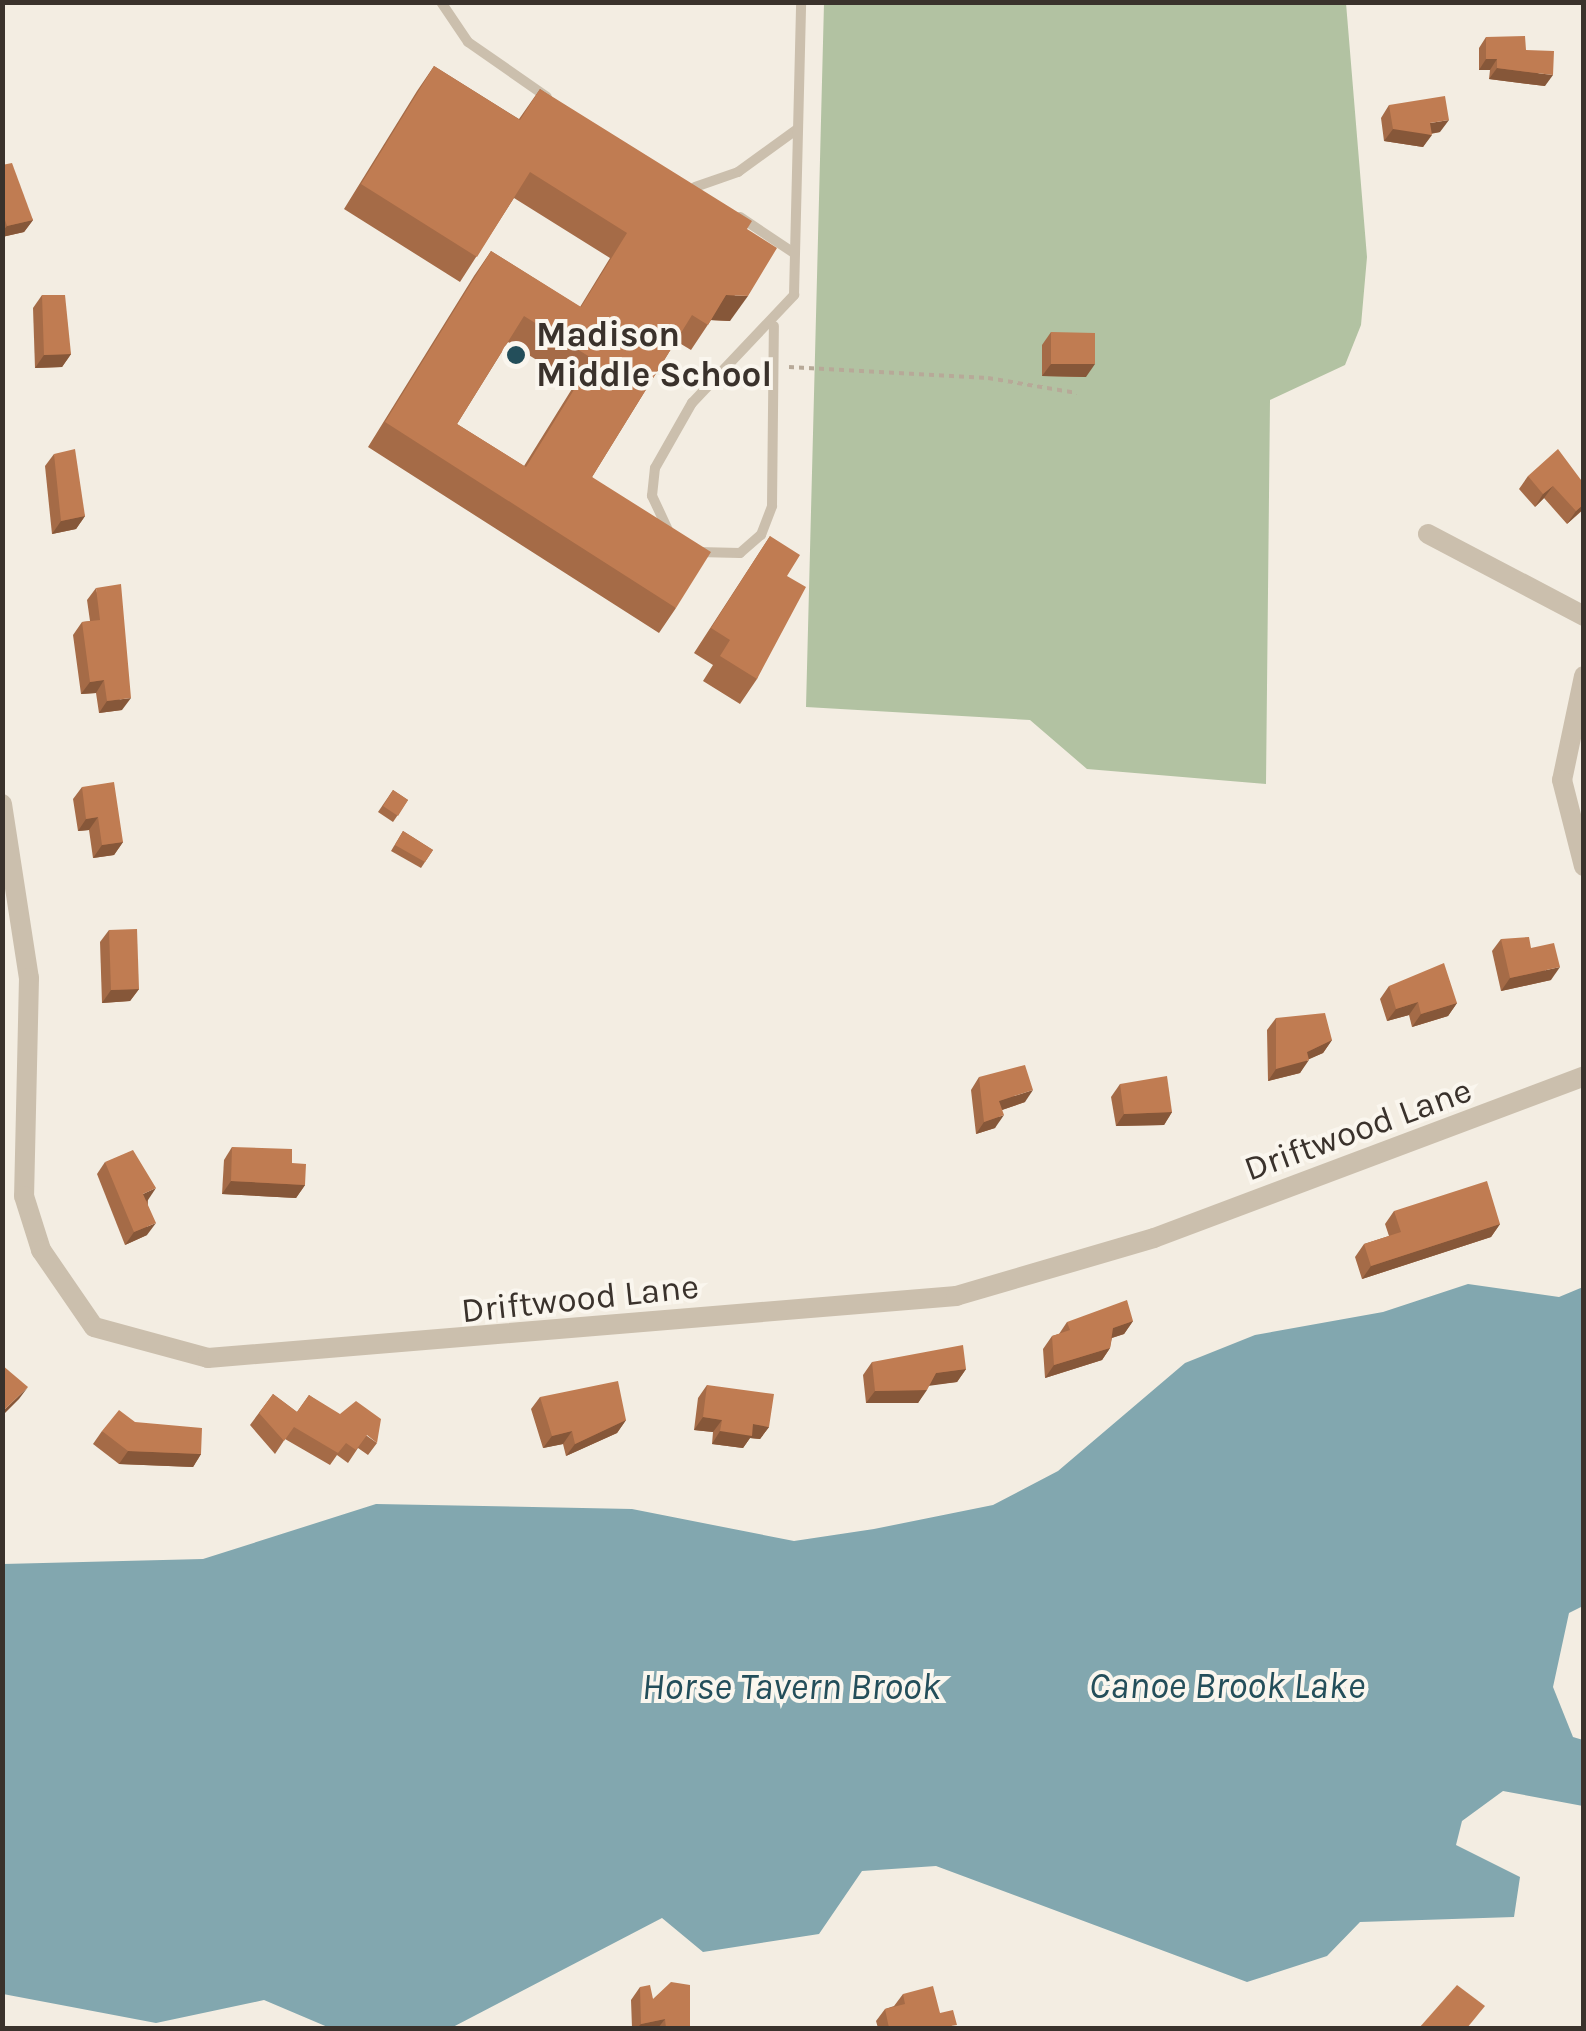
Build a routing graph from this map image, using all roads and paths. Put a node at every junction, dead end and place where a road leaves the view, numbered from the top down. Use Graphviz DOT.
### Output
graph roads {
  1 [pos="441,2"];
  2 [pos="801,2"];
  3 [pos="563,106"];
  4 [pos="796,130"];
  5 [pos="683,180"];
  6 [pos="695,187"];
  7 [pos="712,198"];
  8 [pos="728,209"];
  9 [pos="794,252"];
  10 [pos="774,326"];
  11 [pos="776,367"];
  12 [pos="1077,392"];
  13 [pos="1428,534"];
  14 [pos="1584,616"];
  15 [pos="1584,676"];
  16 [pos="2,804"];
  17 [pos="1584,866"];
  18 [pos="1584,1076"];
  1 -- 3 [label="lane"];
  2 -- 4 [label="lane"];
  4 -- 6 [label="lane"];
  4 -- 9 [label="lane"];
  5 -- 6 [label="lane"];
  6 -- 7 [label="lane"];
  8 -- 9 [label="lane"];
  9 -- 10 [label="lane"];
  10 -- 11 [label="lane"];
  10 -- 11 [label="lane"];
  11 -- 12 [label="path"];
  13 -- 14 [label="street"];
  15 -- 17 [label="street"];
  16 -- 18 [label="street, Driftwood Lane"];
}
